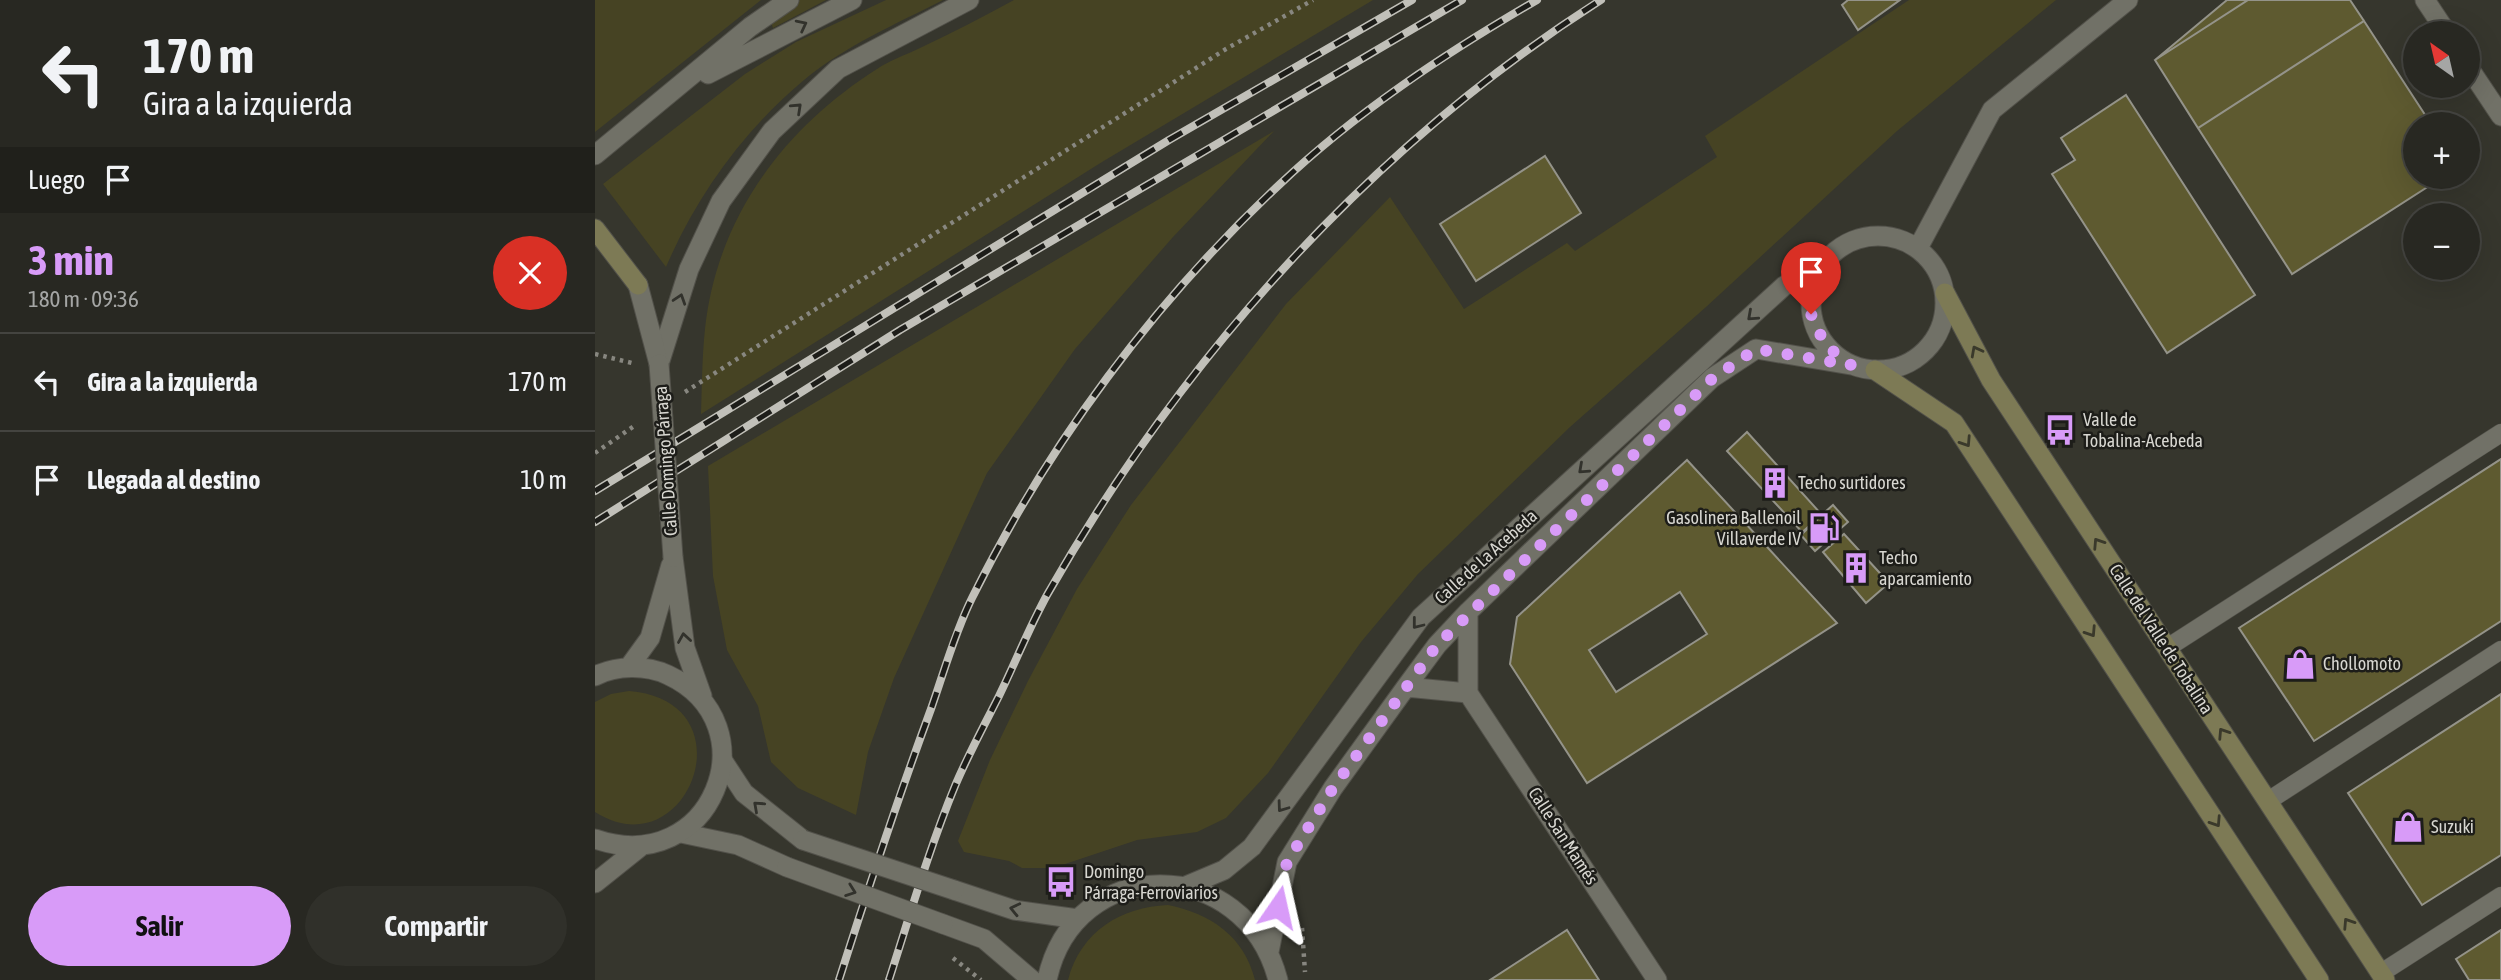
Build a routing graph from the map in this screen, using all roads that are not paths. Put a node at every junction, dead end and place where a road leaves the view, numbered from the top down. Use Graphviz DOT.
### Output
graph roads {
  1 [pos="789,0"];
  2 [pos="852,0"];
  3 [pos="969,0"];
  4 [pos="2128,0"];
  5 [pos="2425,0"];
  6 [pos="2439,21"];
  7 [pos="2480,84"];
  8 [pos="676,91"];
  9 [pos="2501,116"];
  10 [pos="595,155"];
  11 [pos="595,229"];
  12 [pos="1918,248"];
  13 [pos="1826,261"];
  14 [pos="638,285"];
  15 [pos="1945,293"];
  16 [pos="659,364"];
  17 [pos="1851,365"];
  18 [pos="1875,370"];
  19 [pos="2501,433"];
  20 [pos="673,557"];
  21 [pos="1468,612"];
  22 [pos="2167,648"];
  23 [pos="2501,650"];
  24 [pos="629,667"];
  25 [pos="595,676"];
  26 [pos="1406,687"];
  27 [pos="1468,693"];
  28 [pos="705,703"];
  29 [pos="723,761"];
  30 [pos="2267,801"];
  31 [pos="681,833"];
  32 [pos="595,839"];
  33 [pos="641,847"];
  34 [pos="595,883"];
  35 [pos="1186,886"];
  36 [pos="2501,895"];
  37 [pos="1079,919"];
  38 [pos="1269,952"];
  39 [pos="2383,977"];
  40 [pos="1032,980"];
  41 [pos="1047,980"];
  42 [pos="1278,980"];
  43 [pos="1657,980"];
  44 [pos="2319,980"];
  1 -- 8 [label="street"];
  8 -- 2 [label="street, one-way"];
  16 -- 3 [label="street, one-way"];
  4 -- 12 [label="street"];
  5 -- 6 [label="street"];
  7 -- 9 [label="street"];
  8 -- 10 [label="street"];
  11 -- 14 [label="main road"];
  12 -- 13 [label="street"];
  12 -- 15 [label="street"];
  13 -- 17 [label="street"];
  13 -- 35 [label="street, Calle de La Acebeda, one-way"];
  14 -- 16 [label="street"];
  15 -- 18 [label="street"];
  22 -- 15 [label="main road, Calle del Valle de Tobalina, one-way"];
  16 -- 20 [label="street, Calle Domingo Párraga, bridge"];
  17 -- 18 [label="street"];
  17 -- 21 [label="street, Calle de La Acebeda"];
  18 -- 44 [label="main road, one-way"];
  19 -- 22 [label="lane"];
  20 -- 24 [label="street, Calle Domingo Párraga"];
  28 -- 20 [label="street, Calle Domingo Párraga, one-way"];
  21 -- 26 [label="street, Calle de La Acebeda"];
  21 -- 27 [label="street"];
  30 -- 22 [label="main road, Calle del Valle de Tobalina, one-way"];
  23 -- 30 [label="lane"];
  24 -- 25 [label="street"];
  24 -- 28 [label="street"];
  26 -- 27 [label="street"];
  26 -- 38 [label="street, Calle de La Acebeda"];
  27 -- 43 [label="street, Calle San Mamés"];
  28 -- 29 [label="street, Calle Domingo Párraga"];
  29 -- 31 [label="street"];
  37 -- 29 [label="street, one-way, bridge"];
  39 -- 30 [label="main road, Calle del Valle de Tobalina, one-way"];
  31 -- 33 [label="street"];
  31 -- 40 [label="street, one-way, bridge"];
  32 -- 33 [label="street"];
  33 -- 34 [label="street"];
  35 -- 37 [label="street"];
  35 -- 38 [label="street"];
  36 -- 39 [label="lane"];
  37 -- 41 [label="street"];
  38 -- 42 [label="street"];
}
